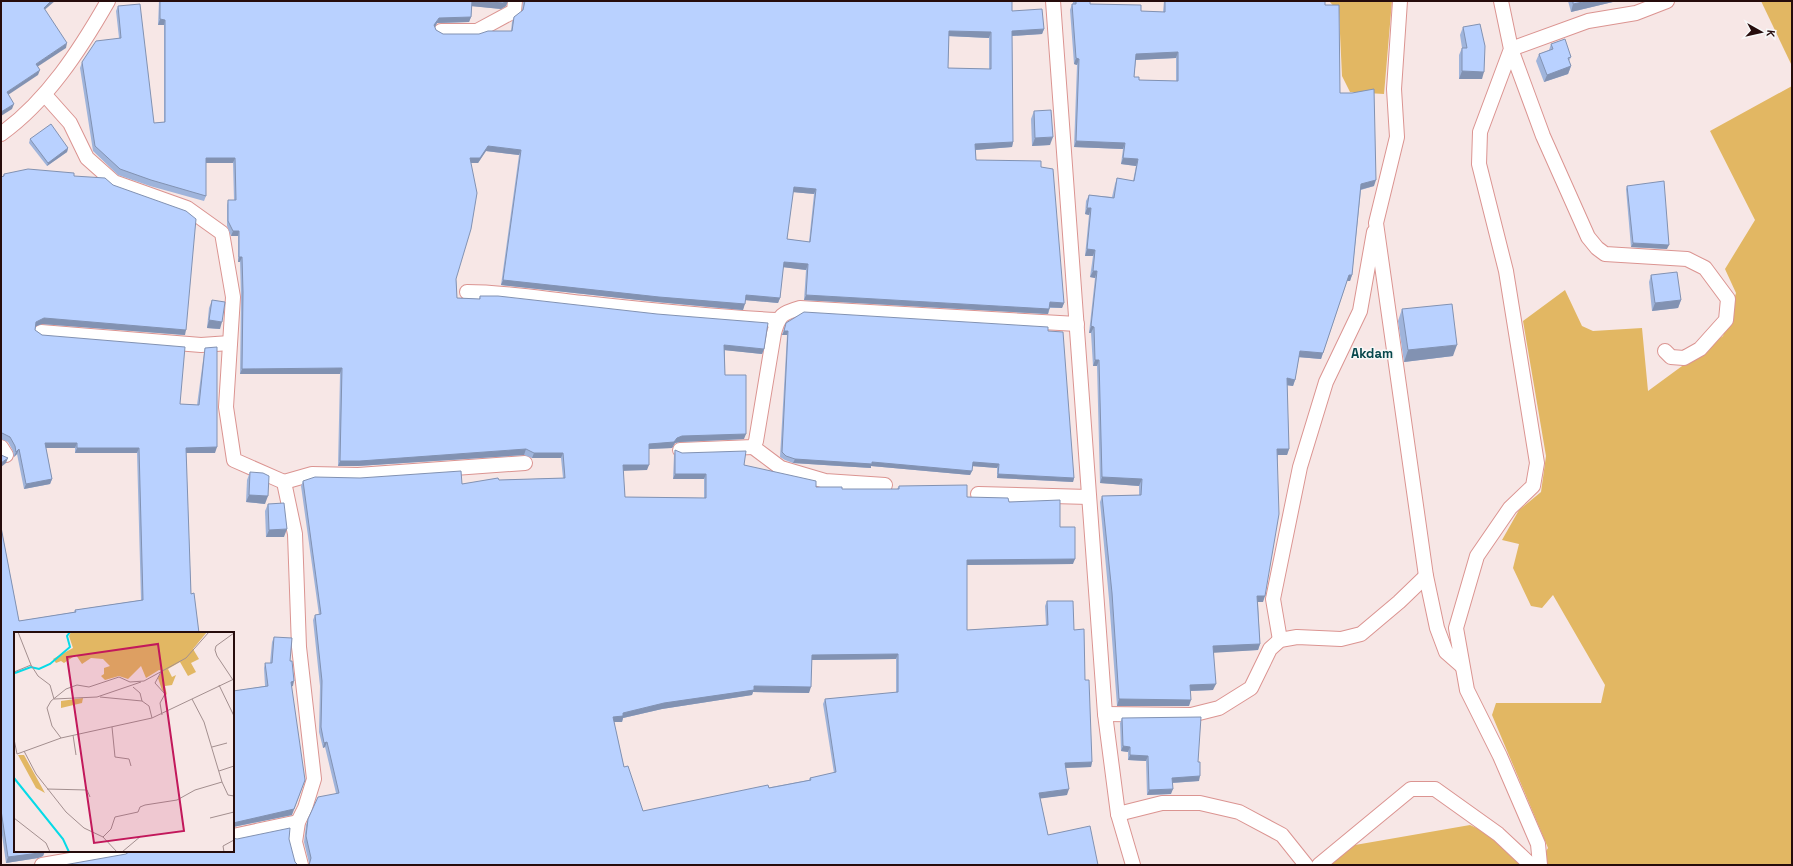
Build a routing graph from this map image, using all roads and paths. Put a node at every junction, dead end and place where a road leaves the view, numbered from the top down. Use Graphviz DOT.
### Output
graph roads {
  1 [pos="108,1"];
  2 [pos="515,1"];
  3 [pos="1053,1"];
  4 [pos="1400,1"];
  5 [pos="1501,1"];
  6 [pos="1667,1"];
  7 [pos="441,31"];
  8 [pos="1511,50"];
  9 [pos="45,95"];
  10 [pos="1,134"];
  11 [pos="1376,223"];
  12 [pos="467,292"];
  13 [pos="777,320"];
  14 [pos="1077,324"];
  15 [pos="41,332"];
  16 [pos="230,343"];
  17 [pos="1665,351"];
  18 [pos="753,447"];
  19 [pos="680,450"];
  20 [pos="525,463"];
  21 [pos="284,482"];
  22 [pos="885,484"];
  23 [pos="978,494"];
  24 [pos="1089,497"];
  25 [pos="1426,576"];
  26 [pos="1280,640"];
  27 [pos="1462,666"];
  28 [pos="1105,714"];
  29 [pos="1118,814"];
  30 [pos="298,822"];
  31 [pos="234,836"];
  32 [pos="117,852"];
  33 [pos="42,865"];
  34 [pos="301,865"];
  35 [pos="1133,865"];
  36 [pos="1306,865"];
  37 [pos="1319,865"];
  38 [pos="1531,865"];
  39 [pos="1540,865"];
  1 -- 9 [label="street"];
  2 -- 7 [label="street"];
  3 -- 14 [label="street"];
  4 -- 11 [label="street"];
  5 -- 8 [label="street"];
  6 -- 8 [label="street"];
  8 -- 17 [label="street"];
  8 -- 27 [label="street"];
  9 -- 10 [label="street"];
  9 -- 16 [label="street"];
  11 -- 25 [label="street"];
  11 -- 26 [label="street"];
  12 -- 13 [label="street"];
  13 -- 14 [label="street"];
  13 -- 18 [label="street"];
  14 -- 24 [label="street"];
  15 -- 16 [label="street"];
  16 -- 21 [label="street"];
  18 -- 19 [label="street"];
  18 -- 22 [label="street"];
  20 -- 21 [label="street"];
  21 -- 30 [label="street"];
  23 -- 24 [label="street"];
  24 -- 28 [label="street"];
  25 -- 26 [label="street"];
  25 -- 27 [label="street"];
  26 -- 28 [label="street"];
  27 -- 39 [label="street"];
  28 -- 29 [label="street"];
  29 -- 35 [label="street"];
  29 -- 36 [label="street"];
  30 -- 31 [label="street"];
  30 -- 34 [label="street"];
  32 -- 33 [label="street"];
  37 -- 38 [label="street"];
}
